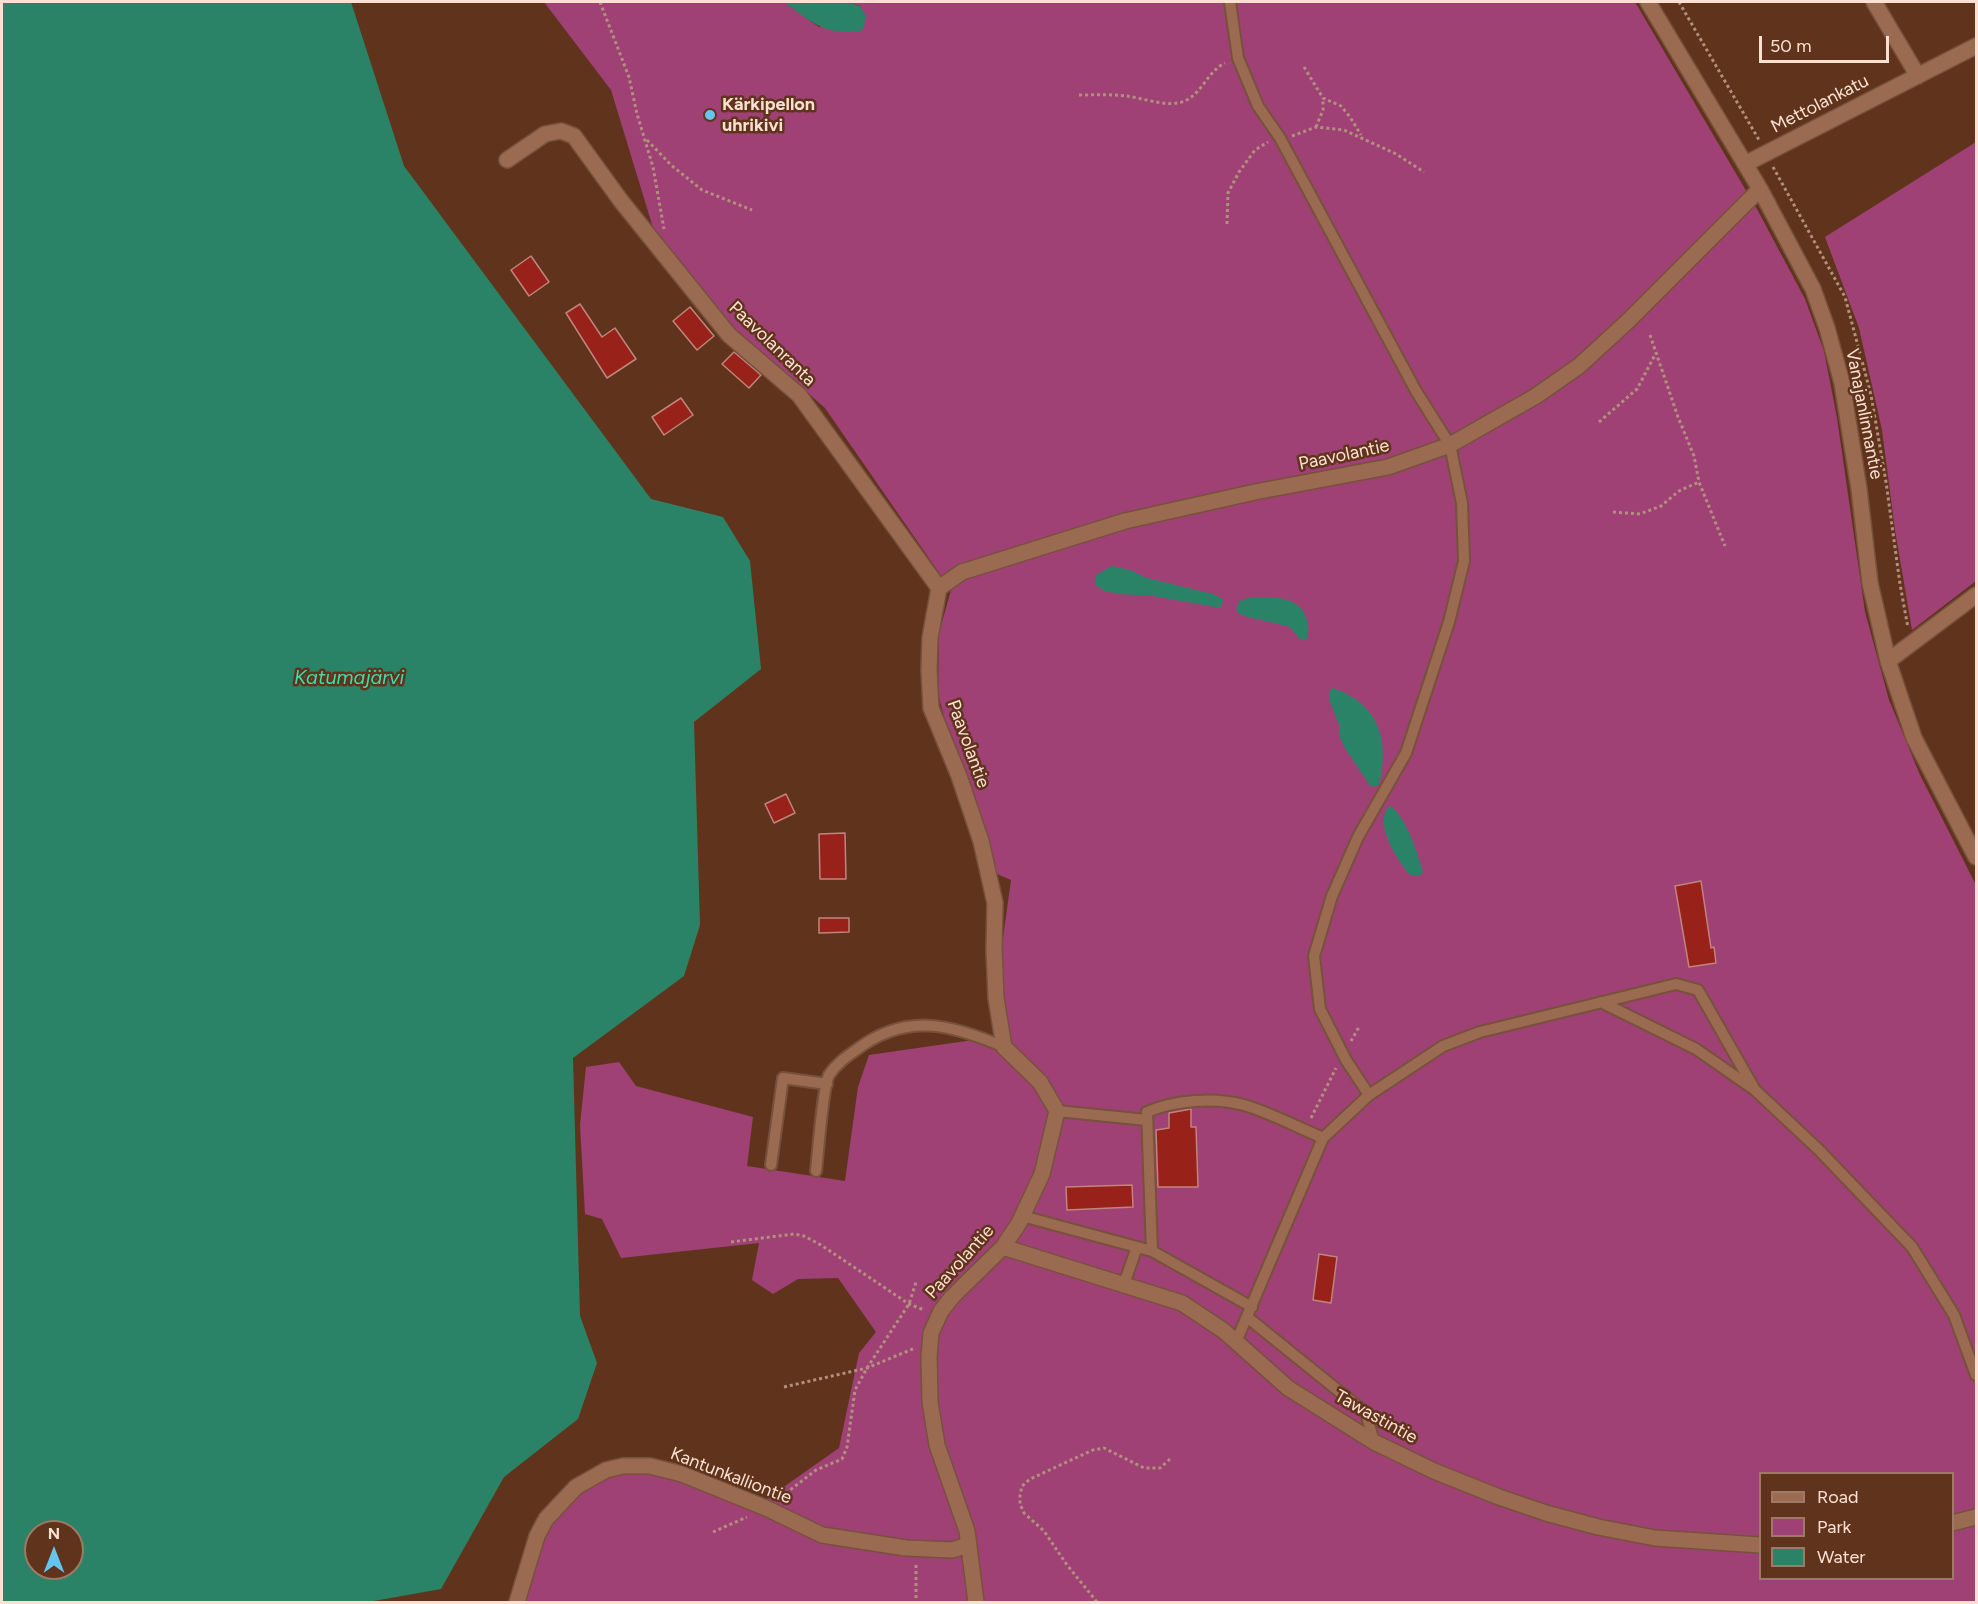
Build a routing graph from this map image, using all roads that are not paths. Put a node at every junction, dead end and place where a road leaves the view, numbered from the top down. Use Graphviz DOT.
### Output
graph roads {
  1 [pos="1230,2"];
  2 [pos="1648,2"];
  3 [pos="1874,2"];
  4 [pos="1977,46"];
  5 [pos="1918,76"];
  6 [pos="507,160"];
  7 [pos="1745,164"];
  8 [pos="1760,189"];
  9 [pos="1450,445"];
  10 [pos="939,588"];
  11 [pos="1977,595"];
  12 [pos="1888,661"];
  13 [pos="1977,857"];
  14 [pos="1601,1002"];
  15 [pos="1004,1047"];
  16 [pos="827,1084"];
  17 [pos="1755,1090"];
  18 [pos="1369,1095"];
  19 [pos="1057,1111"];
  20 [pos="1147,1120"];
  21 [pos="1323,1138"];
  22 [pos="771,1165"];
  23 [pos="816,1171"];
  24 [pos="1022,1216"];
  25 [pos="1003,1247"];
  26 [pos="1137,1247"];
  27 [pos="1152,1251"];
  28 [pos="1124,1284"];
  29 [pos="1249,1312"];
  30 [pos="1236,1342"];
  31 [pos="1977,1375"];
  32 [pos="1374,1442"];
  33 [pos="1977,1517"];
  34 [pos="1954,1523"];
  35 [pos="969,1545"];
  36 [pos="1759,1545"];
  37 [pos="517,1602"];
  38 [pos="976,1602"];
  1 -- 9 [label="lane"];
  2 -- 7 [label="street, Vanajanlinnantie"];
  3 -- 5 [label="street"];
  4 -- 5 [label="street, Mettolankatu"];
  5 -- 7 [label="street, Mettolankatu"];
  6 -- 10 [label="street, Paavolanranta"];
  7 -- 8 [label="street, Vanajanlinnantie"];
  8 -- 9 [label="street, Paavolantie"];
  8 -- 12 [label="street, Vanajanlinnantie"];
  9 -- 10 [label="street, Paavolantie"];
  9 -- 18 [label="lane"];
  10 -- 15 [label="street, Paavolantie"];
  11 -- 12 [label="street"];
  12 -- 13 [label="street, Vanajanlinnantie"];
  14 -- 17 [label="lane"];
  14 -- 17 [label="lane"];
  14 -- 18 [label="lane"];
  15 -- 16 [label="lane"];
  15 -- 19 [label="street"];
  16 -- 22 [label="lane"];
  16 -- 23 [label="lane"];
  17 -- 31 [label="lane"];
  18 -- 21 [label="lane"];
  19 -- 20 [label="lane"];
  19 -- 24 [label="street, Paavolantie"];
  20 -- 21 [label="lane"];
  20 -- 27 [label="lane"];
  21 -- 29 [label="lane"];
  24 -- 25 [label="street, Paavolantie"];
  24 -- 26 [label="lane"];
  25 -- 28 [label="street, Tawastintie"];
  25 -- 35 [label="street, Paavolantie"];
  26 -- 27 [label="lane"];
  26 -- 28 [label="lane"];
  27 -- 29 [label="lane"];
  28 -- 30 [label="street, Tawastintie"];
  29 -- 30 [label="lane"];
  29 -- 32 [label="lane"];
  30 -- 32 [label="street, Tawastintie"];
  32 -- 36 [label="street, Tawastintie"];
  33 -- 34 [label="street"];
  35 -- 37 [label="street, Kantunkalliontie"];
  35 -- 38 [label="street, Paavolantie"];
}
